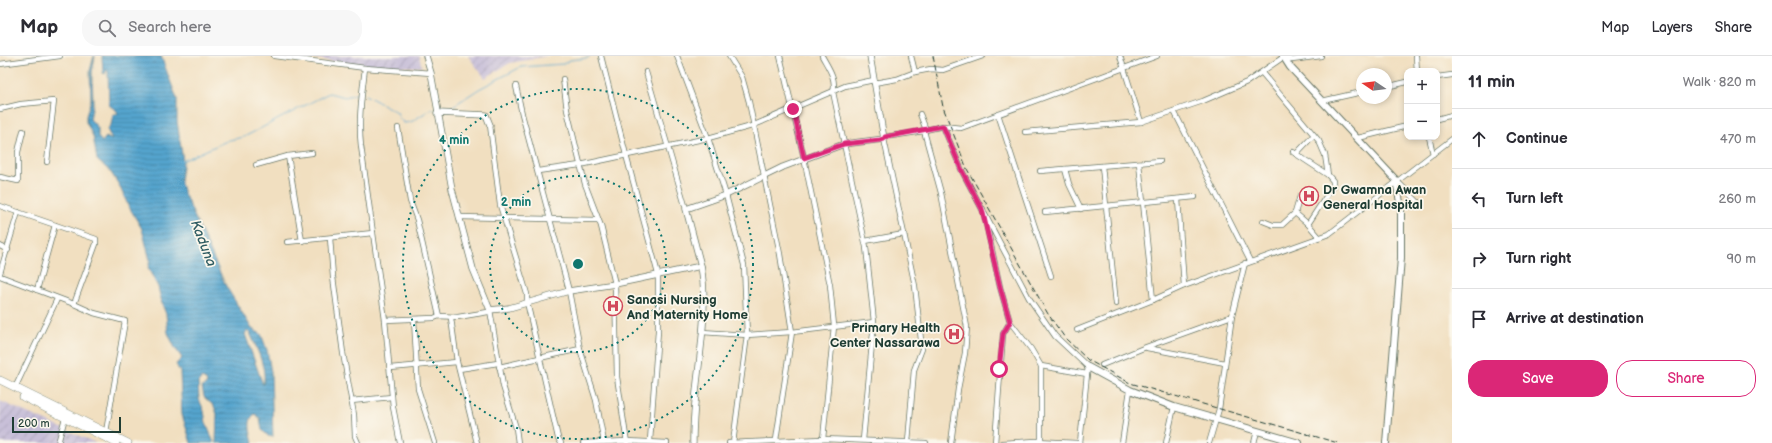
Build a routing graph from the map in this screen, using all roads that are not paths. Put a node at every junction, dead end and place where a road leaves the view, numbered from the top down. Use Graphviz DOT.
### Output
graph roads {
  1 [pos="60,56"];
  2 [pos="274,56"];
  3 [pos="426,56"];
  4 [pos="601,56"];
  5 [pos="676,56"];
  6 [pos="729,56"];
  7 [pos="780,56"];
  8 [pos="822,56"];
  9 [pos="870,56"];
  10 [pos="911,56"];
  11 [pos="983,56"];
  12 [pos="1120,56"];
  13 [pos="1157,56"];
  14 [pos="1284,56"];
  15 [pos="1321,56"];
  16 [pos="1416,56"];
  17 [pos="292,57"];
  18 [pos="0,64"];
  19 [pos="365,68"];
  20 [pos="1125,68"];
  21 [pos="1417,68"];
  22 [pos="646,72"];
  23 [pos="915,72"];
  24 [pos="431,73"];
  25 [pos="1262,73"];
  26 [pos="1452,75"];
  27 [pos="1440,77"];
  28 [pos="563,79"];
  29 [pos="874,82"];
  30 [pos="1404,83"];
  31 [pos="516,86"];
  32 [pos="1392,86"];
  33 [pos="833,92"];
  34 [pos="1356,93"];
  35 [pos="1322,101"];
  36 [pos="0,108"];
  37 [pos="793,109"];
  38 [pos="1174,111"];
  39 [pos="437,113"];
  40 [pos="920,114"];
  41 [pos="998,114"];
  42 [pos="1452,115"];
  43 [pos="1440,118"];
  44 [pos="1141,122"];
  45 [pos="490,125"];
  46 [pos="752,126"];
  47 [pos="943,126"];
  48 [pos="1404,127"];
  49 [pos="398,128"];
  50 [pos="924,130"];
  51 [pos="23,131"];
  52 [pos="1025,132"];
  53 [pos="1314,136"];
  54 [pos="708,138"];
  55 [pos="884,138"];
  56 [pos="1358,138"];
  57 [pos="1452,139"];
  58 [pos="1429,140"];
  59 [pos="844,144"];
  60 [pos="667,146"];
  61 [pos="312,154"];
  62 [pos="1433,154"];
  63 [pos="288,156"];
  64 [pos="626,156"];
  65 [pos="804,158"];
  66 [pos="1160,161"];
  67 [pos="47,162"];
  68 [pos="1139,163"];
  69 [pos="256,165"];
  70 [pos="580,165"];
  71 [pos="1102,166"];
  72 [pos="1065,169"];
  73 [pos="538,171"];
  74 [pos="1040,171"];
  75 [pos="1328,175"];
  76 [pos="0,177"];
  77 [pos="763,177"];
  78 [pos="1396,180"];
  79 [pos="726,195"];
  80 [pos="1300,196"];
  81 [pos="1195,197"];
  82 [pos="1178,199"];
  83 [pos="1144,203"];
  84 [pos="1422,205"];
  85 [pos="0,206"];
  86 [pos="1107,206"];
  87 [pos="686,209"];
  88 [pos="982,209"];
  89 [pos="1081,209"];
  90 [pos="18,212"];
  91 [pos="1045,212"];
  92 [pos="1295,214"];
  93 [pos="459,217"];
  94 [pos="504,217"];
  95 [pos="551,220"];
  96 [pos="598,220"];
  97 [pos="1263,221"];
  98 [pos="1308,224"];
  99 [pos="55,225"];
  100 [pos="373,232"];
  101 [pos="904,234"];
  102 [pos="1318,237"];
  103 [pos="330,238"];
  104 [pos="302,241"];
  105 [pos="287,242"];
  106 [pos="865,242"];
  107 [pos="0,246"];
  108 [pos="8,250"];
  109 [pos="1250,261"];
  110 [pos="1245,263"];
  111 [pos="701,266"];
  112 [pos="0,273"];
  113 [pos="658,274"];
  114 [pos="0,276"];
  115 [pos="1051,276"];
  116 [pos="615,284"];
  117 [pos="1184,286"];
  118 [pos="37,290"];
  119 [pos="569,291"];
  120 [pos="57,299"];
  121 [pos="1154,300"];
  122 [pos="527,302"];
  123 [pos="74,304"];
  124 [pos="1116,304"];
  125 [pos="489,311"];
  126 [pos="439,316"];
  127 [pos="1232,316"];
  128 [pos="451,318"];
  129 [pos="414,319"];
  130 [pos="385,320"];
  131 [pos="874,322"];
  132 [pos="1010,322"];
  133 [pos="834,326"];
  134 [pos="1077,330"];
  135 [pos="702,332"];
  136 [pos="792,332"];
  137 [pos="747,335"];
  138 [pos="1146,347"];
  139 [pos="580,349"];
  140 [pos="540,358"];
  141 [pos="457,362"];
  142 [pos="1225,363"];
  143 [pos="416,365"];
  144 [pos="499,365"];
  145 [pos="1102,365"];
  146 [pos="1041,366"];
  147 [pos="390,368"];
  148 [pos="459,369"];
  149 [pos="1088,370"];
  150 [pos="0,380"];
  151 [pos="0,385"];
  152 [pos="15,388"];
  153 [pos="1130,390"];
  154 [pos="392,397"];
  155 [pos="351,401"];
  156 [pos="1174,407"];
  157 [pos="65,418"];
  158 [pos="1216,420"];
  159 [pos="1257,431"];
  160 [pos="106,432"];
  161 [pos="823,439"];
  162 [pos="776,440"];
  163 [pos="863,440"];
  164 [pos="650,441"];
  165 [pos="604,442"];
  166 [pos="627,442"];
  167 [pos="764,442"];
  168 [pos="873,442"];
  169 [pos="908,442"];
  170 [pos="1038,442"];
  171 [pos="58,443"];
  172 [pos="116,443"];
  173 [pos="128,443"];
  174 [pos="358,443"];
  175 [pos="400,443"];
  176 [pos="435,443"];
  177 [pos="477,443"];
  178 [pos="518,443"];
  179 [pos="561,443"];
  180 [pos="583,443"];
  181 [pos="667,443"];
  182 [pos="693,443"];
  183 [pos="729,443"];
  184 [pos="733,443"];
  185 [pos="926,443"];
  186 [pos="951,443"];
  187 [pos="995,443"];
  188 [pos="1002,443"];
  189 [pos="1079,443"];
  190 [pos="1122,443"];
  191 [pos="1166,443"];
  192 [pos="1209,443"];
  193 [pos="1254,443"];
  194 [pos="1299,443"];
  195 [pos="1386,443"];
  1 -- 18 [label="street"];
  2 -- 17 [label="street"];
  3 -- 24 [label="street"];
  4 -- 64 [label="street"];
  5 -- 54 [label="street"];
  6 -- 46 [label="street"];
  7 -- 37 [label="street"];
  8 -- 33 [label="street"];
  9 -- 29 [label="street"];
  10 -- 23 [label="street"];
  11 -- 23 [label="street"];
  12 -- 20 [label="street"];
  13 -- 20 [label="street"];
  14 -- 15 [label="street"];
  14 -- 25 [label="street"];
  14 -- 35 [label="main road"];
  16 -- 21 [label="street"];
  17 -- 19 [label="street"];
  19 -- 24 [label="street"];
  19 -- 100 [label="street"];
  20 -- 41 [label="street"];
  20 -- 44 [label="street"];
  22 -- 60 [label="street"];
  23 -- 29 [label="street"];
  24 -- 39 [label="street"];
  25 -- 38 [label="street"];
  25 -- 53 [label="street"];
  26 -- 27 [label="street"];
  28 -- 70 [label="street"];
  29 -- 33 [label="street"];
  29 -- 55 [label="street"];
  30 -- 32 [label="street"];
  31 -- 73 [label="street"];
  33 -- 37 [label="street"];
  33 -- 59 [label="street"];
  34 -- 35 [label="street"];
  35 -- 56 [label="main road"];
  36 -- 67 [label="street"];
  37 -- 46 [label="street"];
  37 -- 65 [label="street"];
  38 -- 44 [label="street"];
  38 -- 109 [label="street"];
  39 -- 45 [label="street"];
  39 -- 93 [label="street"];
  40 -- 50 [label="street"];
  41 -- 47 [label="street"];
  41 -- 115 [label="street"];
  42 -- 43 [label="street"];
  44 -- 52 [label="street"];
  45 -- 94 [label="street"];
  46 -- 54 [label="street"];
  46 -- 77 [label="street"];
  47 -- 50 [label="street"];
  47 -- 88 [label="street"];
  48 -- 56 [label="street"];
  49 -- 126 [label="street"];
  50 -- 55 [label="street"];
  50 -- 186 [label="street"];
  51 -- 76 [label="street"];
  53 -- 75 [label="street"];
  53 -- 75 [label="street"];
  54 -- 60 [label="street"];
  54 -- 79 [label="street"];
  55 -- 59 [label="street"];
  55 -- 101 [label="street"];
  56 -- 78 [label="main road"];
  57 -- 62 [label="street"];
  58 -- 62 [label="street"];
  59 -- 65 [label="street"];
  59 -- 106 [label="street"];
  60 -- 64 [label="street"];
  60 -- 87 [label="street"];
  61 -- 63 [label="street"];
  62 -- 78 [label="street"];
  63 -- 69 [label="street"];
  63 -- 104 [label="street"];
  64 -- 70 [label="street"];
  64 -- 113 [label="street"];
  65 -- 77 [label="street"];
  65 -- 133 [label="street"];
  66 -- 68 [label="street"];
  68 -- 71 [label="street"];
  68 -- 83 [label="street"];
  70 -- 73 [label="street"];
  70 -- 96 [label="street"];
  71 -- 72 [label="street"];
  71 -- 86 [label="street"];
  72 -- 74 [label="street"];
  72 -- 89 [label="street"];
  73 -- 95 [label="street"];
  75 -- 98 [label="street"];
  77 -- 79 [label="street"];
  77 -- 136 [label="street"];
  78 -- 84 [label="street"];
  78 -- 102 [label="street"];
  78 -- 195 [label="main road"];
  79 -- 87 [label="street"];
  79 -- 137 [label="street"];
  80 -- 92 [label="street"];
  81 -- 82 [label="street"];
  82 -- 83 [label="street"];
  82 -- 117 [label="street"];
  83 -- 86 [label="street"];
  83 -- 121 [label="street"];
  85 -- 90 [label="street"];
  86 -- 89 [label="street"];
  86 -- 124 [label="street"];
  87 -- 111 [label="street"];
  88 -- 132 [label="street"];
  88 -- 149 [label="street"];
  89 -- 91 [label="street"];
  90 -- 99 [label="street"];
  90 -- 108 [label="street"];
  92 -- 97 [label="street"];
  92 -- 98 [label="street"];
  93 -- 94 [label="street"];
  93 -- 125 [label="street"];
  94 -- 95 [label="street"];
  94 -- 122 [label="street"];
  95 -- 96 [label="street"];
  95 -- 119 [label="street"];
  96 -- 116 [label="street"];
  98 -- 102 [label="street"];
  99 -- 118 [label="street"];
  99 -- 123 [label="street"];
  100 -- 103 [label="street"];
  100 -- 130 [label="street"];
  101 -- 106 [label="street"];
  101 -- 169 [label="street"];
  102 -- 109 [label="street"];
  103 -- 104 [label="street"];
  103 -- 155 [label="street"];
  104 -- 105 [label="street"];
  106 -- 131 [label="street"];
  107 -- 108 [label="street"];
  108 -- 112 [label="street"];
  109 -- 110 [label="street"];
  110 -- 117 [label="street"];
  110 -- 127 [label="street"];
  111 -- 113 [label="street"];
  111 -- 135 [label="street"];
  113 -- 116 [label="street"];
  113 -- 164 [label="street"];
  114 -- 118 [label="street"];
  116 -- 119 [label="street"];
  116 -- 166 [label="street"];
  117 -- 121 [label="street"];
  118 -- 120 [label="street"];
  119 -- 122 [label="street"];
  119 -- 139 [label="street"];
  120 -- 123 [label="street"];
  120 -- 152 [label="street"];
  121 -- 134 [label="street"];
  122 -- 125 [label="street"];
  122 -- 140 [label="street"];
  123 -- 160 [label="street"];
  125 -- 128 [label="street"];
  125 -- 144 [label="street"];
  126 -- 128 [label="street"];
  126 -- 129 [label="street"];
  127 -- 138 [label="street"];
  127 -- 142 [label="street"];
  128 -- 141 [label="street"];
  129 -- 130 [label="street"];
  129 -- 143 [label="street"];
  130 -- 147 [label="street"];
  131 -- 133 [label="street"];
  131 -- 163 [label="street"];
  132 -- 146 [label="street"];
  132 -- 187 [label="street"];
  133 -- 136 [label="street"];
  133 -- 161 [label="street"];
  135 -- 137 [label="street"];
  135 -- 182 [label="street"];
  136 -- 137 [label="street"];
  136 -- 162 [label="street"];
  137 -- 184 [label="street"];
  138 -- 142 [label="street"];
  138 -- 145 [label="street"];
  139 -- 140 [label="street"];
  139 -- 165 [label="street"];
  140 -- 144 [label="street"];
  140 -- 179 [label="street"];
  141 -- 143 [label="street"];
  141 -- 148 [label="street"];
  142 -- 158 [label="street"];
  143 -- 147 [label="street"];
  143 -- 176 [label="street"];
  144 -- 148 [label="street"];
  144 -- 178 [label="street"];
  146 -- 149 [label="street"];
  146 -- 170 [label="street"];
  147 -- 154 [label="street"];
  148 -- 177 [label="street"];
  149 -- 153 [label="main road"];
  149 -- 189 [label="street"];
  150 -- 152 [label="highway"];
  151 -- 157 [label="highway"];
  152 -- 160 [label="highway"];
  153 -- 156 [label="main road"];
  153 -- 190 [label="street"];
  154 -- 155 [label="street"];
  154 -- 175 [label="street"];
  155 -- 174 [label="street"];
  156 -- 158 [label="main road"];
  156 -- 191 [label="street"];
  157 -- 171 [label="street"];
  157 -- 172 [label="highway"];
  158 -- 159 [label="main road"];
  158 -- 192 [label="street"];
  159 -- 193 [label="street"];
  159 -- 194 [label="main road"];
  160 -- 173 [label="highway"];
  161 -- 162 [label="street"];
  161 -- 163 [label="street"];
  162 -- 167 [label="street"];
  163 -- 168 [label="street"];
  164 -- 166 [label="street"];
  164 -- 181 [label="street"];
  165 -- 166 [label="street"];
  165 -- 180 [label="street"];
  167 -- 184 [label="street"];
  168 -- 169 [label="street"];
  169 -- 185 [label="street"];
  170 -- 188 [label="street"];
  170 -- 189 [label="street"];
  183 -- 184 [label="street"];
}
